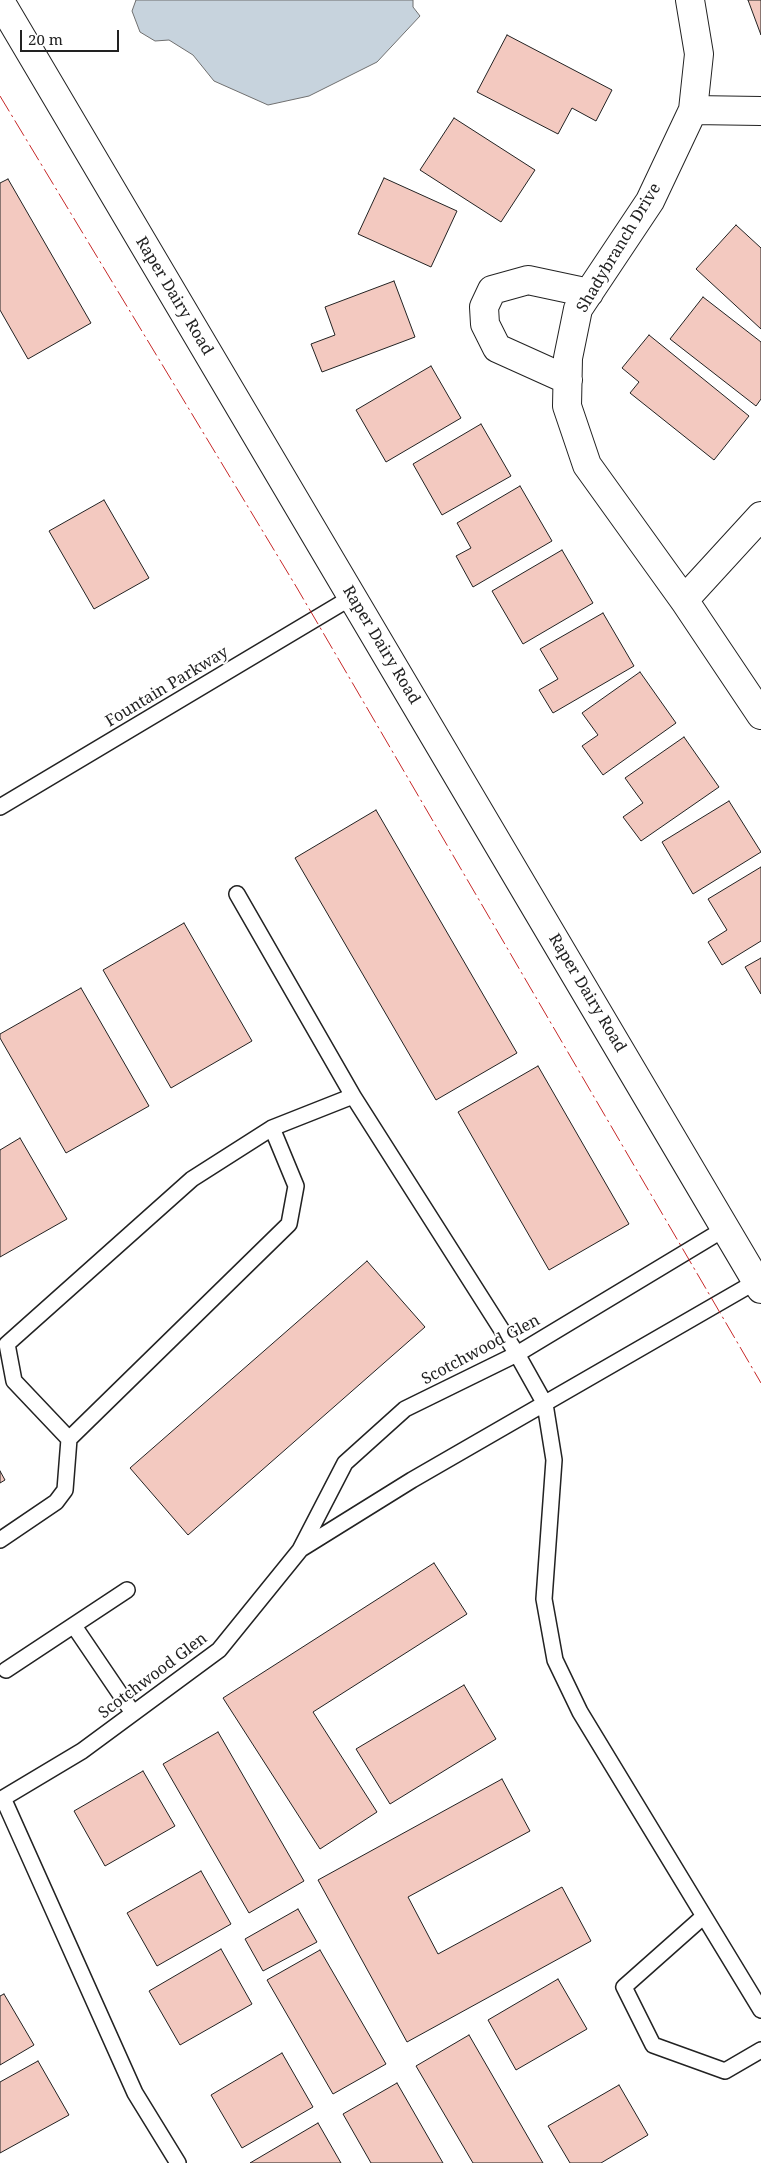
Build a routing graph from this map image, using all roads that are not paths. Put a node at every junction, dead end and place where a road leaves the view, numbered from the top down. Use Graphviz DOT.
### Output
graph roads {
  1 [pos="690,0"];
  2 [pos="0,1"];
  3 [pos="693,110"];
  4 [pos="761,111"];
  5 [pos="589,293"];
  6 [pos="568,380"];
  7 [pos="761,516"];
  8 [pos="352,597"];
  9 [pos="684,600"];
  10 [pos="761,715"];
  11 [pos="0,807"];
  12 [pos="237,894"];
  13 [pos="353,1096"];
  14 [pos="272,1128"];
  15 [pos="726,1228"];
  16 [pos="759,1285"];
  17 [pos="516,1354"];
  18 [pos="545,1404"];
  19 [pos="69,1439"];
  20 [pos="0,1540"];
  21 [pos="300,1550"];
  22 [pos="127,1590"];
  23 [pos="74,1626"];
  24 [pos="6,1670"];
  25 [pos="133,1713"];
  26 [pos="1,1799"];
  27 [pos="704,1916"];
  28 [pos="761,2010"];
  29 [pos="761,2050"];
  30 [pos="178,2163"];
  1 -- 3 [label="street, Shadybranch Drive"];
  2 -- 8 [label="street, Raper Dairy Road"];
  3 -- 4 [label="street"];
  3 -- 5 [label="street, Shadybranch Drive"];
  5 -- 6 [label="street, Shadybranch Drive"];
  5 -- 6 [label="street"];
  6 -- 9 [label="street, Shadybranch Drive"];
  7 -- 9 [label="street"];
  8 -- 11 [label="lane, Fountain Parkway"];
  8 -- 15 [label="street, Raper Dairy Road"];
  9 -- 10 [label="street, Shadybranch Drive"];
  12 -- 13 [label="lane"];
  13 -- 14 [label="lane"];
  13 -- 17 [label="lane"];
  14 -- 19 [label="lane"];
  14 -- 19 [label="lane"];
  15 -- 16 [label="street, Raper Dairy Road"];
  15 -- 17 [label="lane, Scotchwood Glen"];
  16 -- 18 [label="lane, Scotchwood Glen"];
  17 -- 18 [label="lane"];
  17 -- 21 [label="lane, Scotchwood Glen"];
  18 -- 21 [label="lane, Scotchwood Glen"];
  18 -- 27 [label="lane"];
  19 -- 20 [label="lane"];
  21 -- 25 [label="lane, Scotchwood Glen"];
  22 -- 23 [label="lane"];
  23 -- 24 [label="lane"];
  23 -- 25 [label="lane"];
  25 -- 26 [label="lane, Scotchwood Glen"];
  26 -- 30 [label="lane"];
  27 -- 28 [label="lane"];
  27 -- 29 [label="lane"];
}
